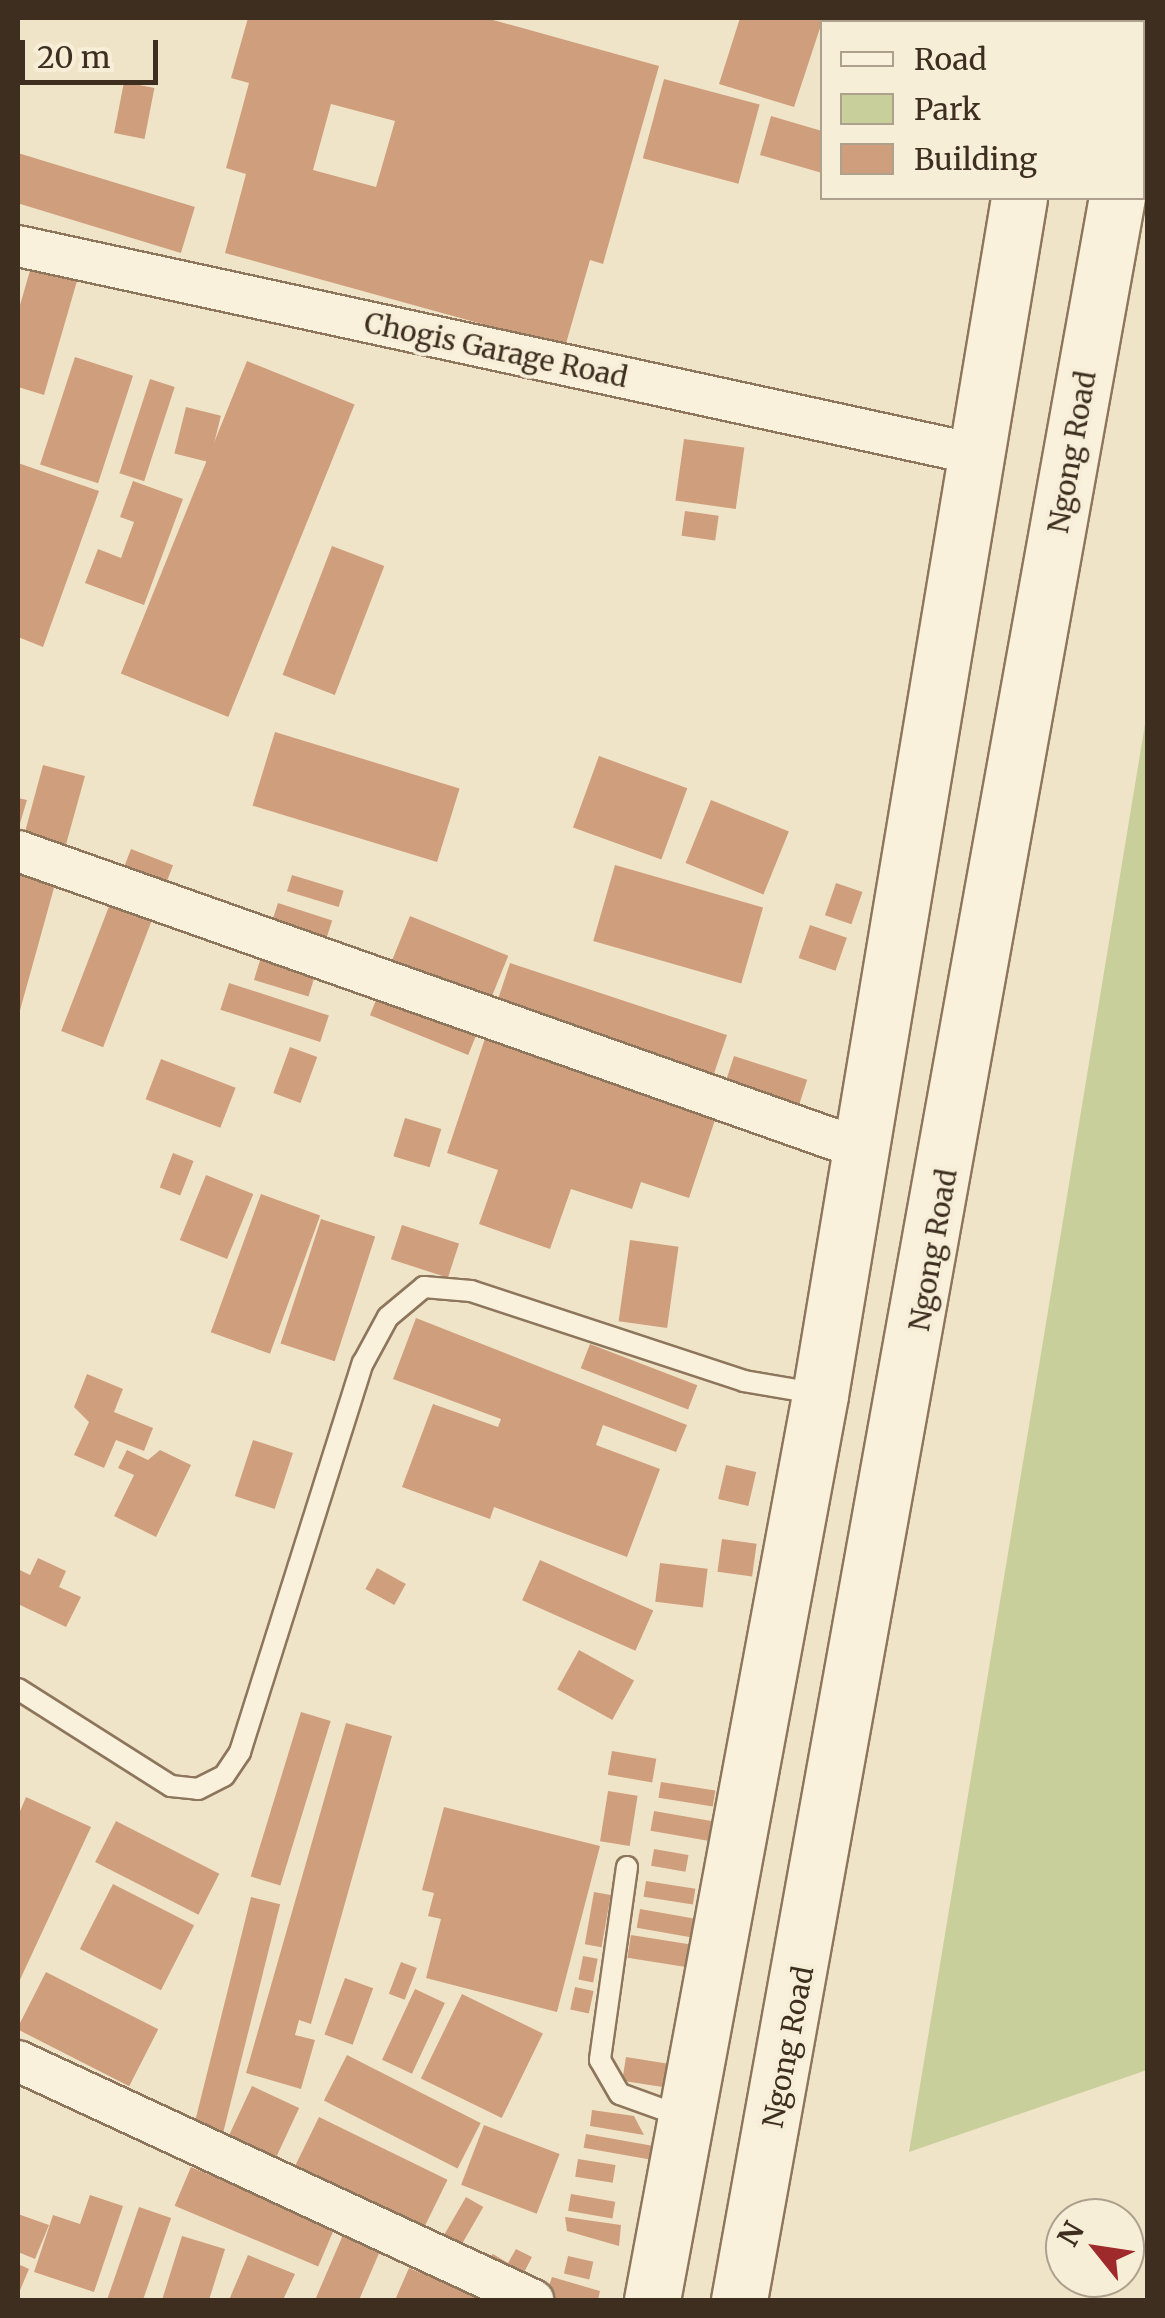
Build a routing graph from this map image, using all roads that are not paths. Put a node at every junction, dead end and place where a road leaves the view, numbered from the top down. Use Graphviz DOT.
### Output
graph roads {
  1 [pos="1019,200"];
  2 [pos="1117,200"];
  3 [pos="18,246"];
  4 [pos="976,454"];
  5 [pos="18,851"];
  6 [pos="861,1149"];
  7 [pos="820,1394"];
  8 [pos="18,1689"];
  9 [pos="627,1867"];
  10 [pos="18,2061"];
  11 [pos="690,2119"];
  12 [pos="533,2300"];
  13 [pos="652,2300"];
  14 [pos="740,2300"];
  1 -- 4 [label="main road"];
  2 -- 14 [label="main road, Ngong Road"];
  3 -- 4 [label="street, Chogis Garage Road"];
  4 -- 6 [label="main road"];
  5 -- 6 [label="street"];
  6 -- 7 [label="main road"];
  7 -- 8 [label="lane"];
  7 -- 11 [label="main road"];
  9 -- 11 [label="lane"];
  10 -- 12 [label="street"];
  11 -- 13 [label="main road"];
}
